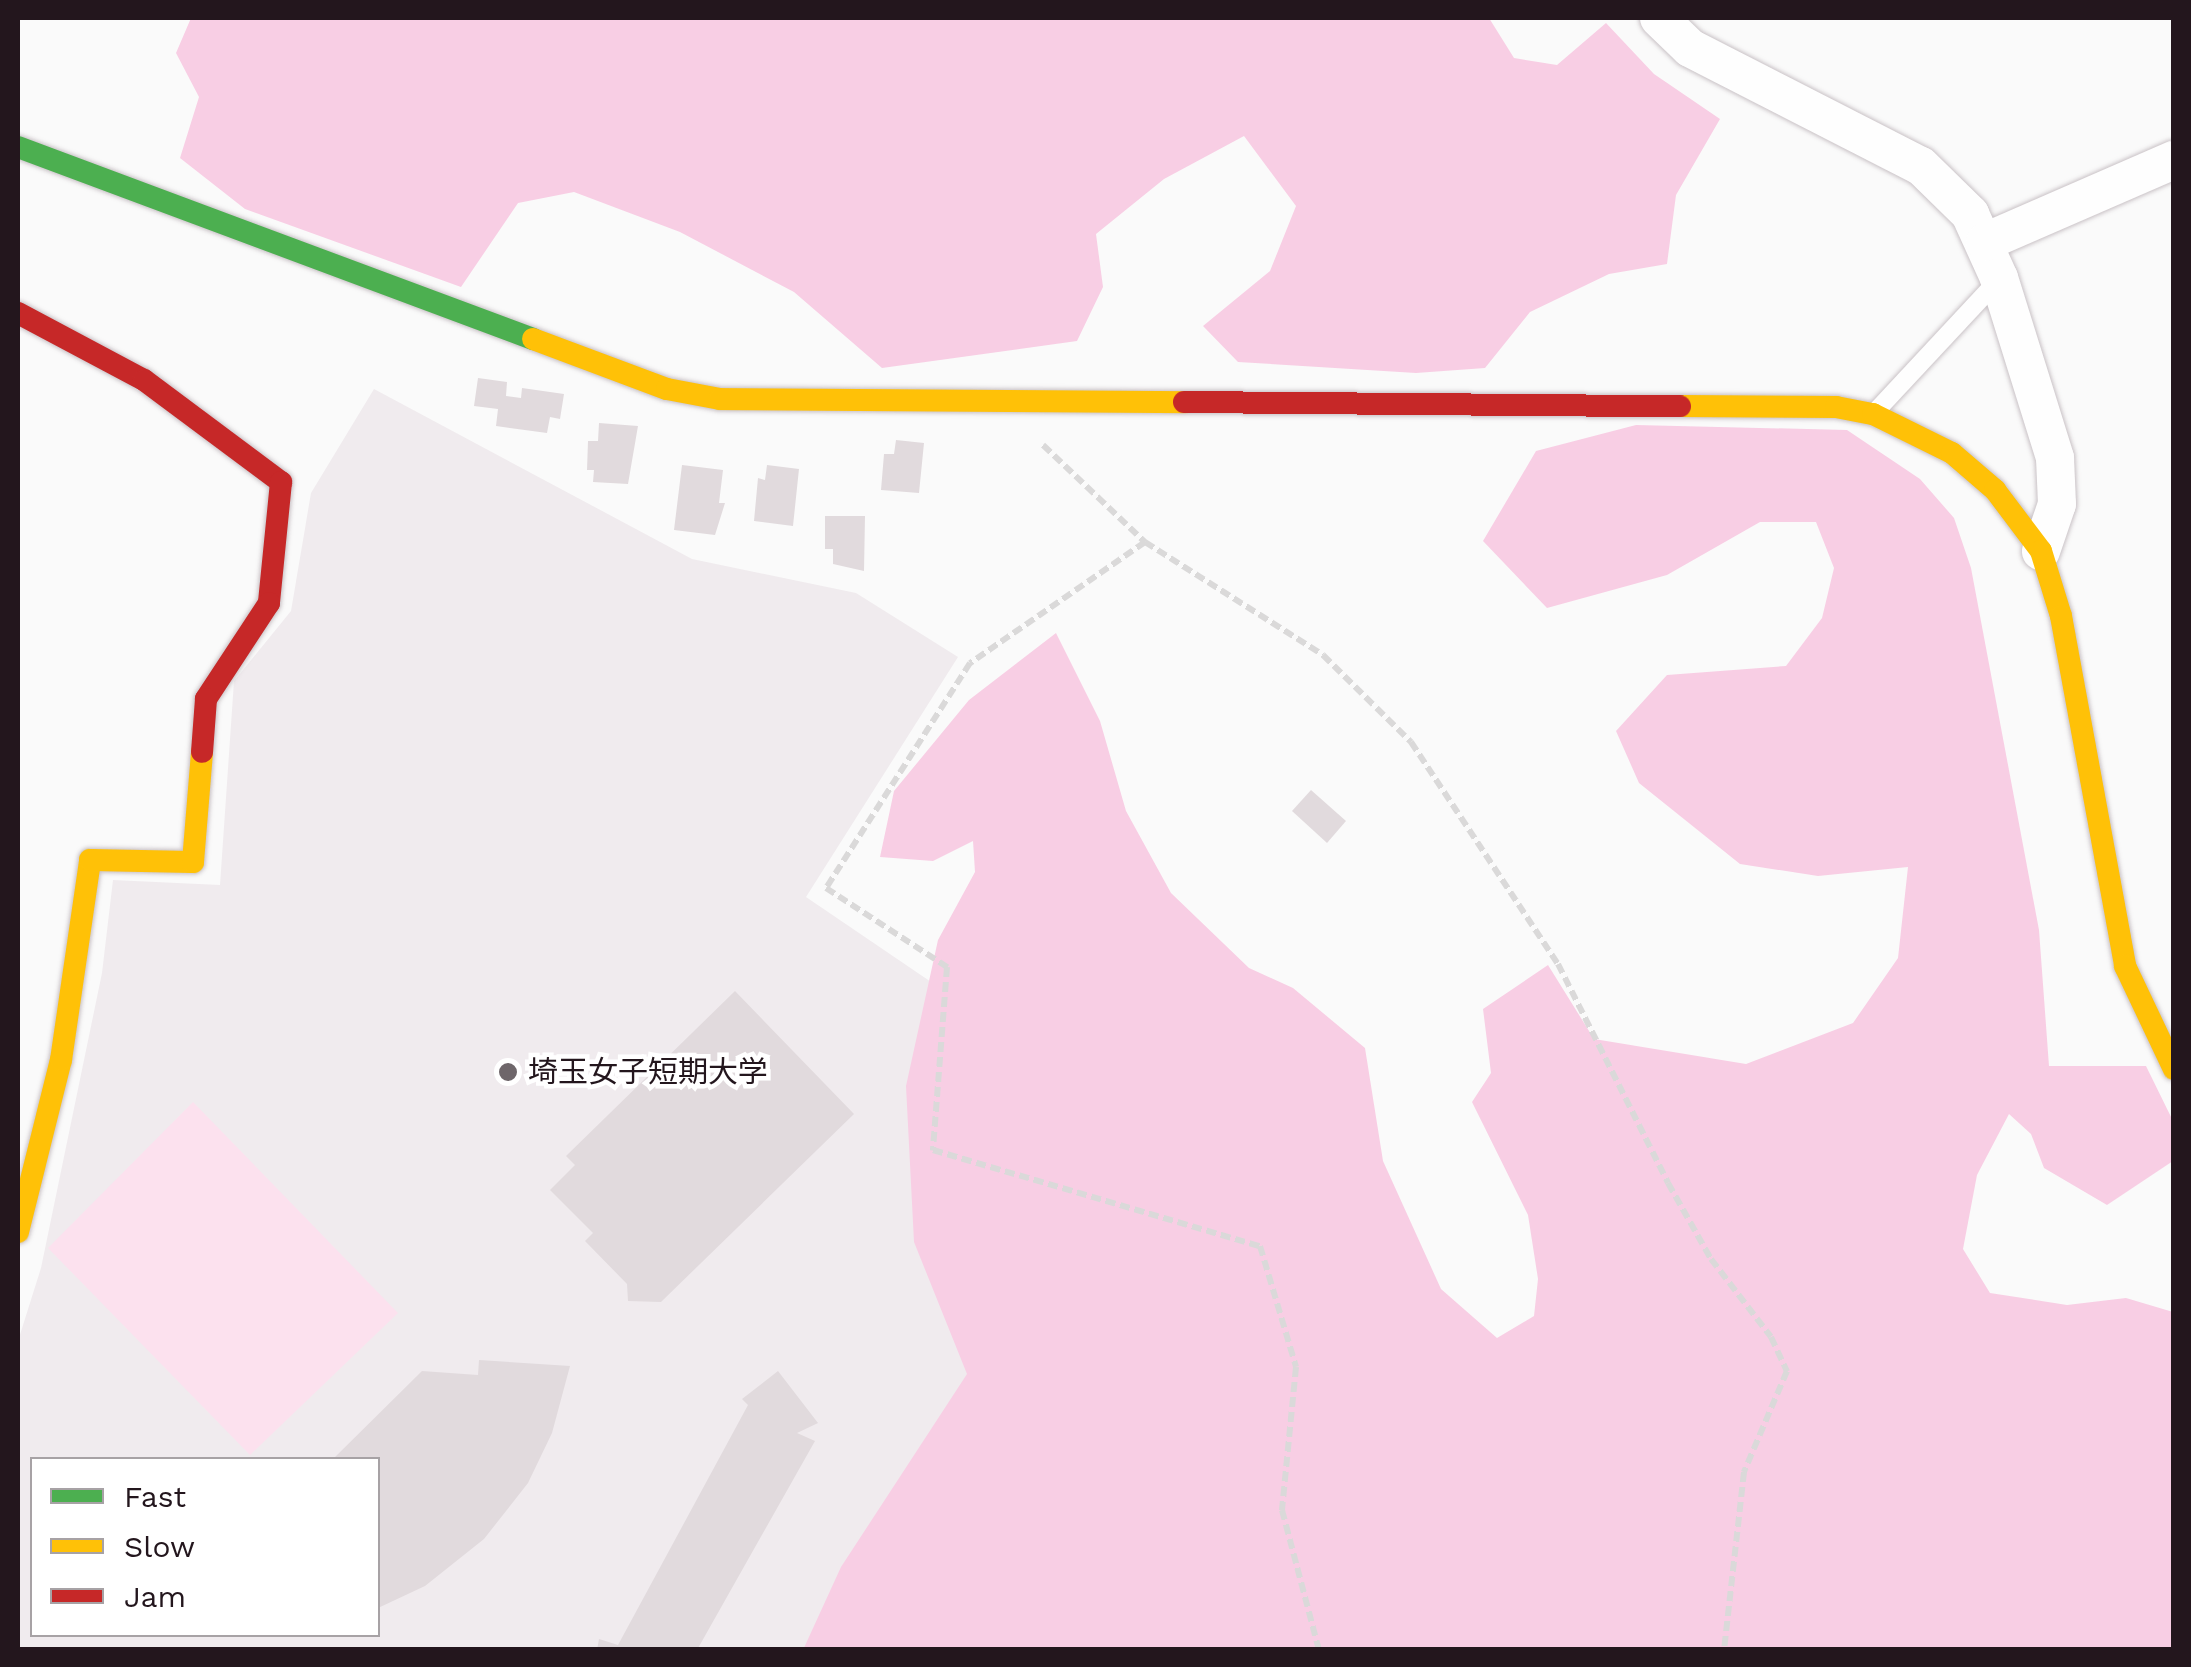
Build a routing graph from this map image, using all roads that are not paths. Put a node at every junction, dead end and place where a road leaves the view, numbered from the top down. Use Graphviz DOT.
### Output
graph roads {
  1 [pos="1659,18"];
  2 [pos="18,147"];
  3 [pos="2174,160"];
  4 [pos="1985,242"];
  5 [pos="1999,278"];
  6 [pos="18,314"];
  7 [pos="1873,414"];
  8 [pos="2040,551"];
  9 [pos="2174,1069"];
  10 [pos="18,1232"];
  1 -- 4 [label="street"];
  2 -- 7 [label="street"];
  3 -- 4 [label="street"];
  4 -- 5 [label="street"];
  5 -- 7 [label="lane"];
  5 -- 8 [label="street"];
  6 -- 10 [label="street"];
  7 -- 8 [label="street"];
  8 -- 9 [label="street"];
}
